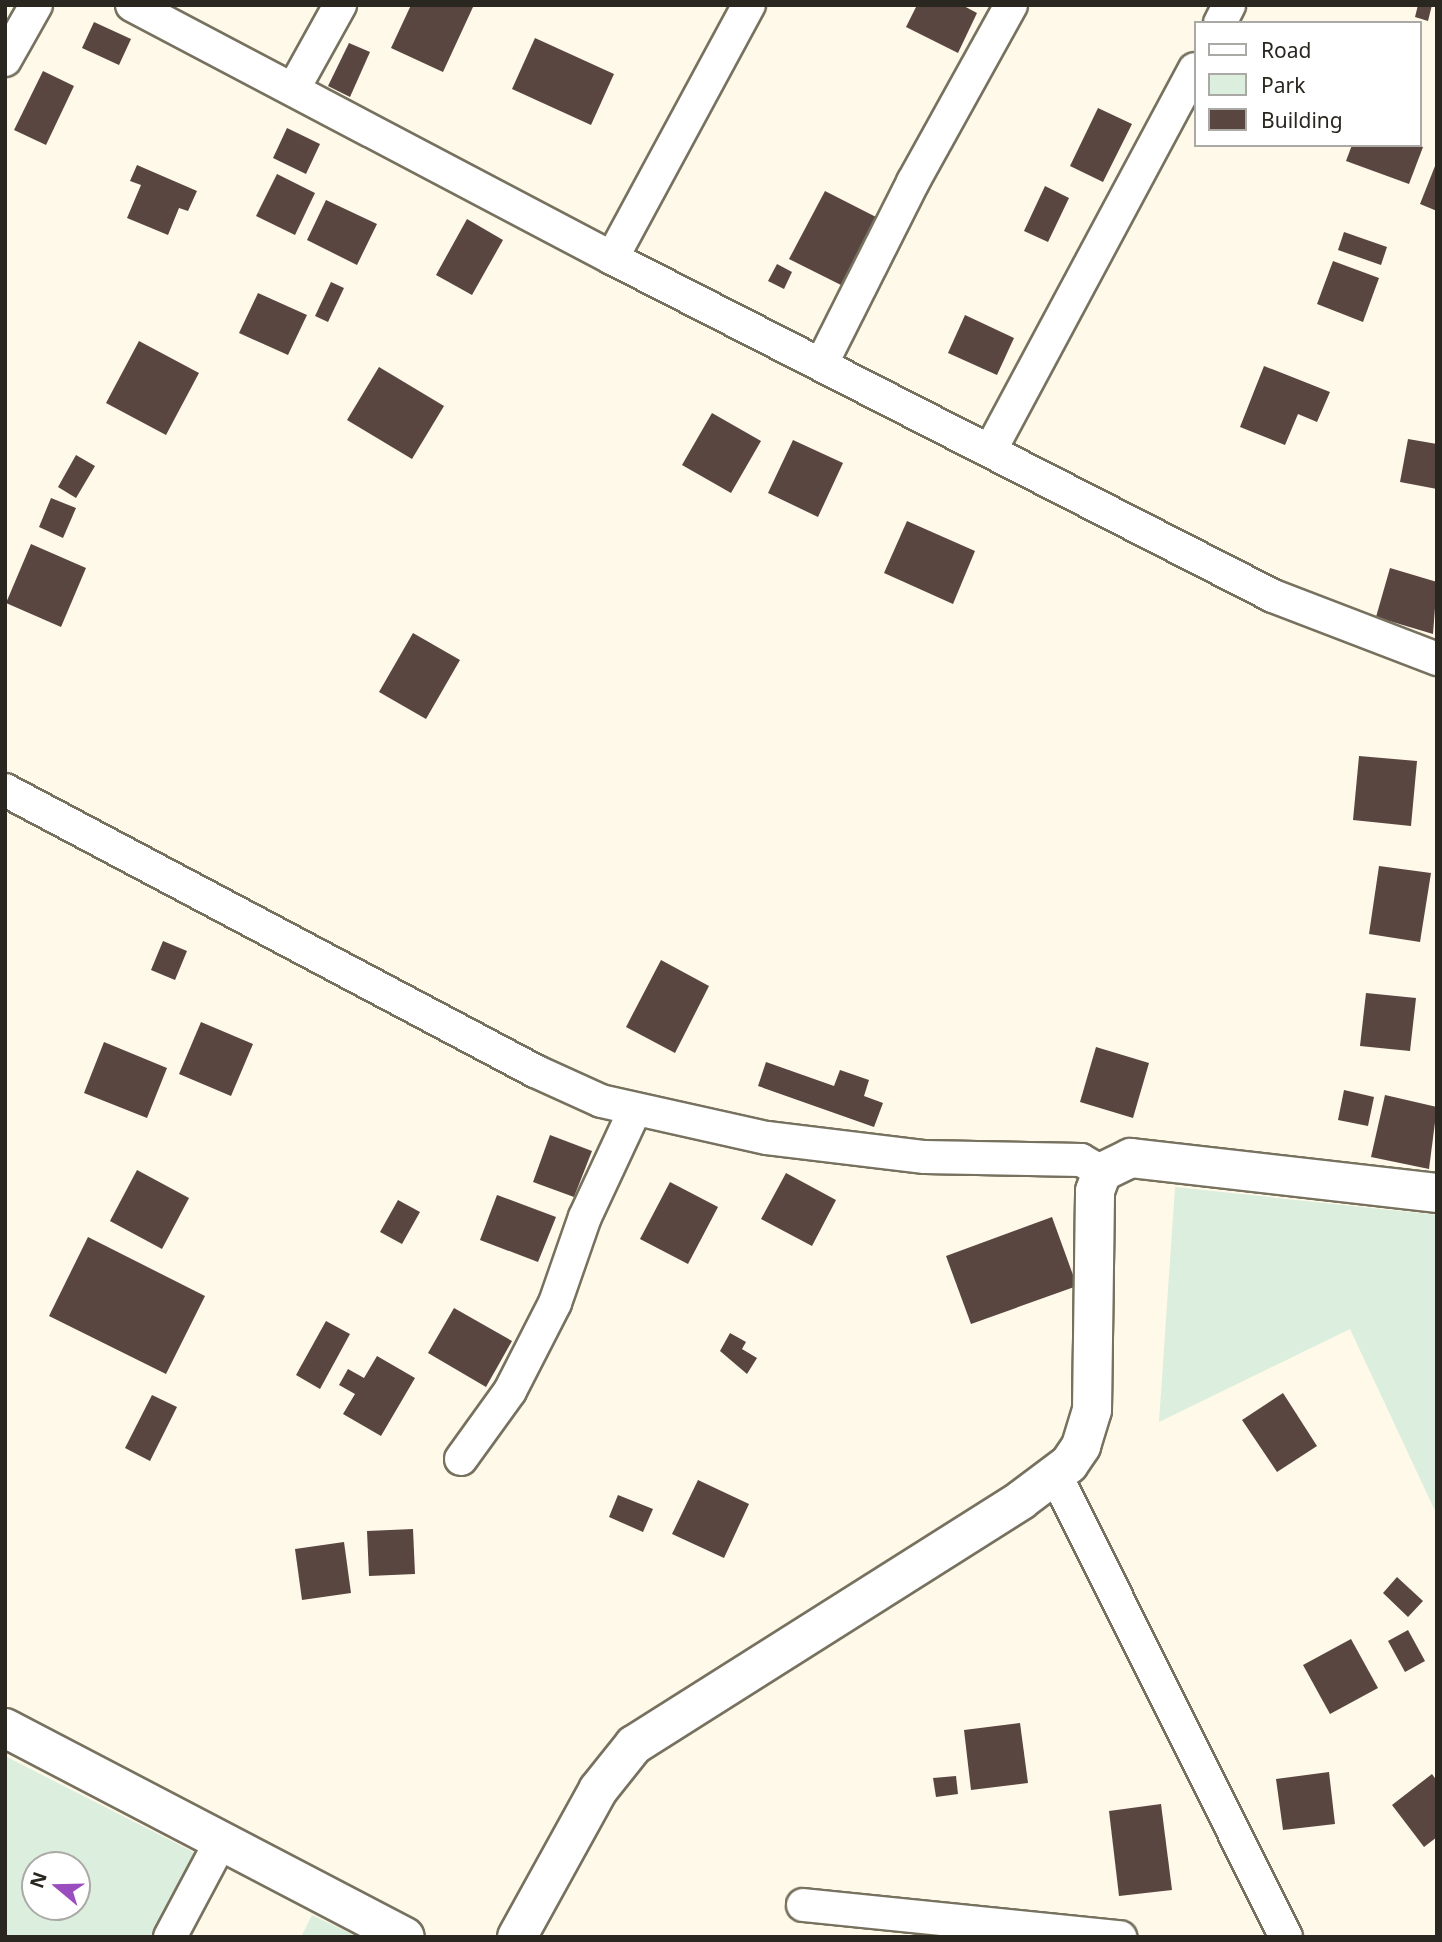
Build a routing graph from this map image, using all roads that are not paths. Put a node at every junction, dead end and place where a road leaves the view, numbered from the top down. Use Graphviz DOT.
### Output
graph roads {
  1 [pos="36,5"];
  2 [pos="132,5"];
  3 [pos="340,5"];
  4 [pos="749,5"];
  5 [pos="1011,5"];
  6 [pos="1229,5"];
  7 [pos="1221,21"];
  8 [pos="5,60"];
  9 [pos="1194,71"];
  10 [pos="294,88"];
  11 [pos="612,258"];
  12 [pos="822,363"];
  13 [pos="991,449"];
  14 [pos="1437,659"];
  15 [pos="5,790"];
  16 [pos="634,1112"];
  17 [pos="1102,1171"];
  18 [pos="1437,1193"];
  19 [pos="461,1459"];
  20 [pos="1056,1476"];
  21 [pos="5,1728"];
  22 [pos="220,1843"];
  23 [pos="803,1905"];
  24 [pos="170,1937"];
  25 [pos="405,1937"];
  26 [pos="517,1937"];
  27 [pos="1121,1937"];
  28 [pos="1286,1937"];
  1 -- 8 [label="street"];
  2 -- 10 [label="street"];
  3 -- 10 [label="street"];
  4 -- 11 [label="street"];
  5 -- 12 [label="street"];
  6 -- 7 [label="street"];
  9 -- 13 [label="street"];
  10 -- 11 [label="street"];
  11 -- 12 [label="street"];
  12 -- 13 [label="street"];
  13 -- 14 [label="street"];
  15 -- 16 [label="street"];
  16 -- 17 [label="street"];
  16 -- 19 [label="street"];
  17 -- 18 [label="street"];
  17 -- 20 [label="street"];
  20 -- 26 [label="street"];
  20 -- 28 [label="street"];
  21 -- 22 [label="street"];
  22 -- 24 [label="street"];
  22 -- 25 [label="street"];
  23 -- 27 [label="street"];
}
